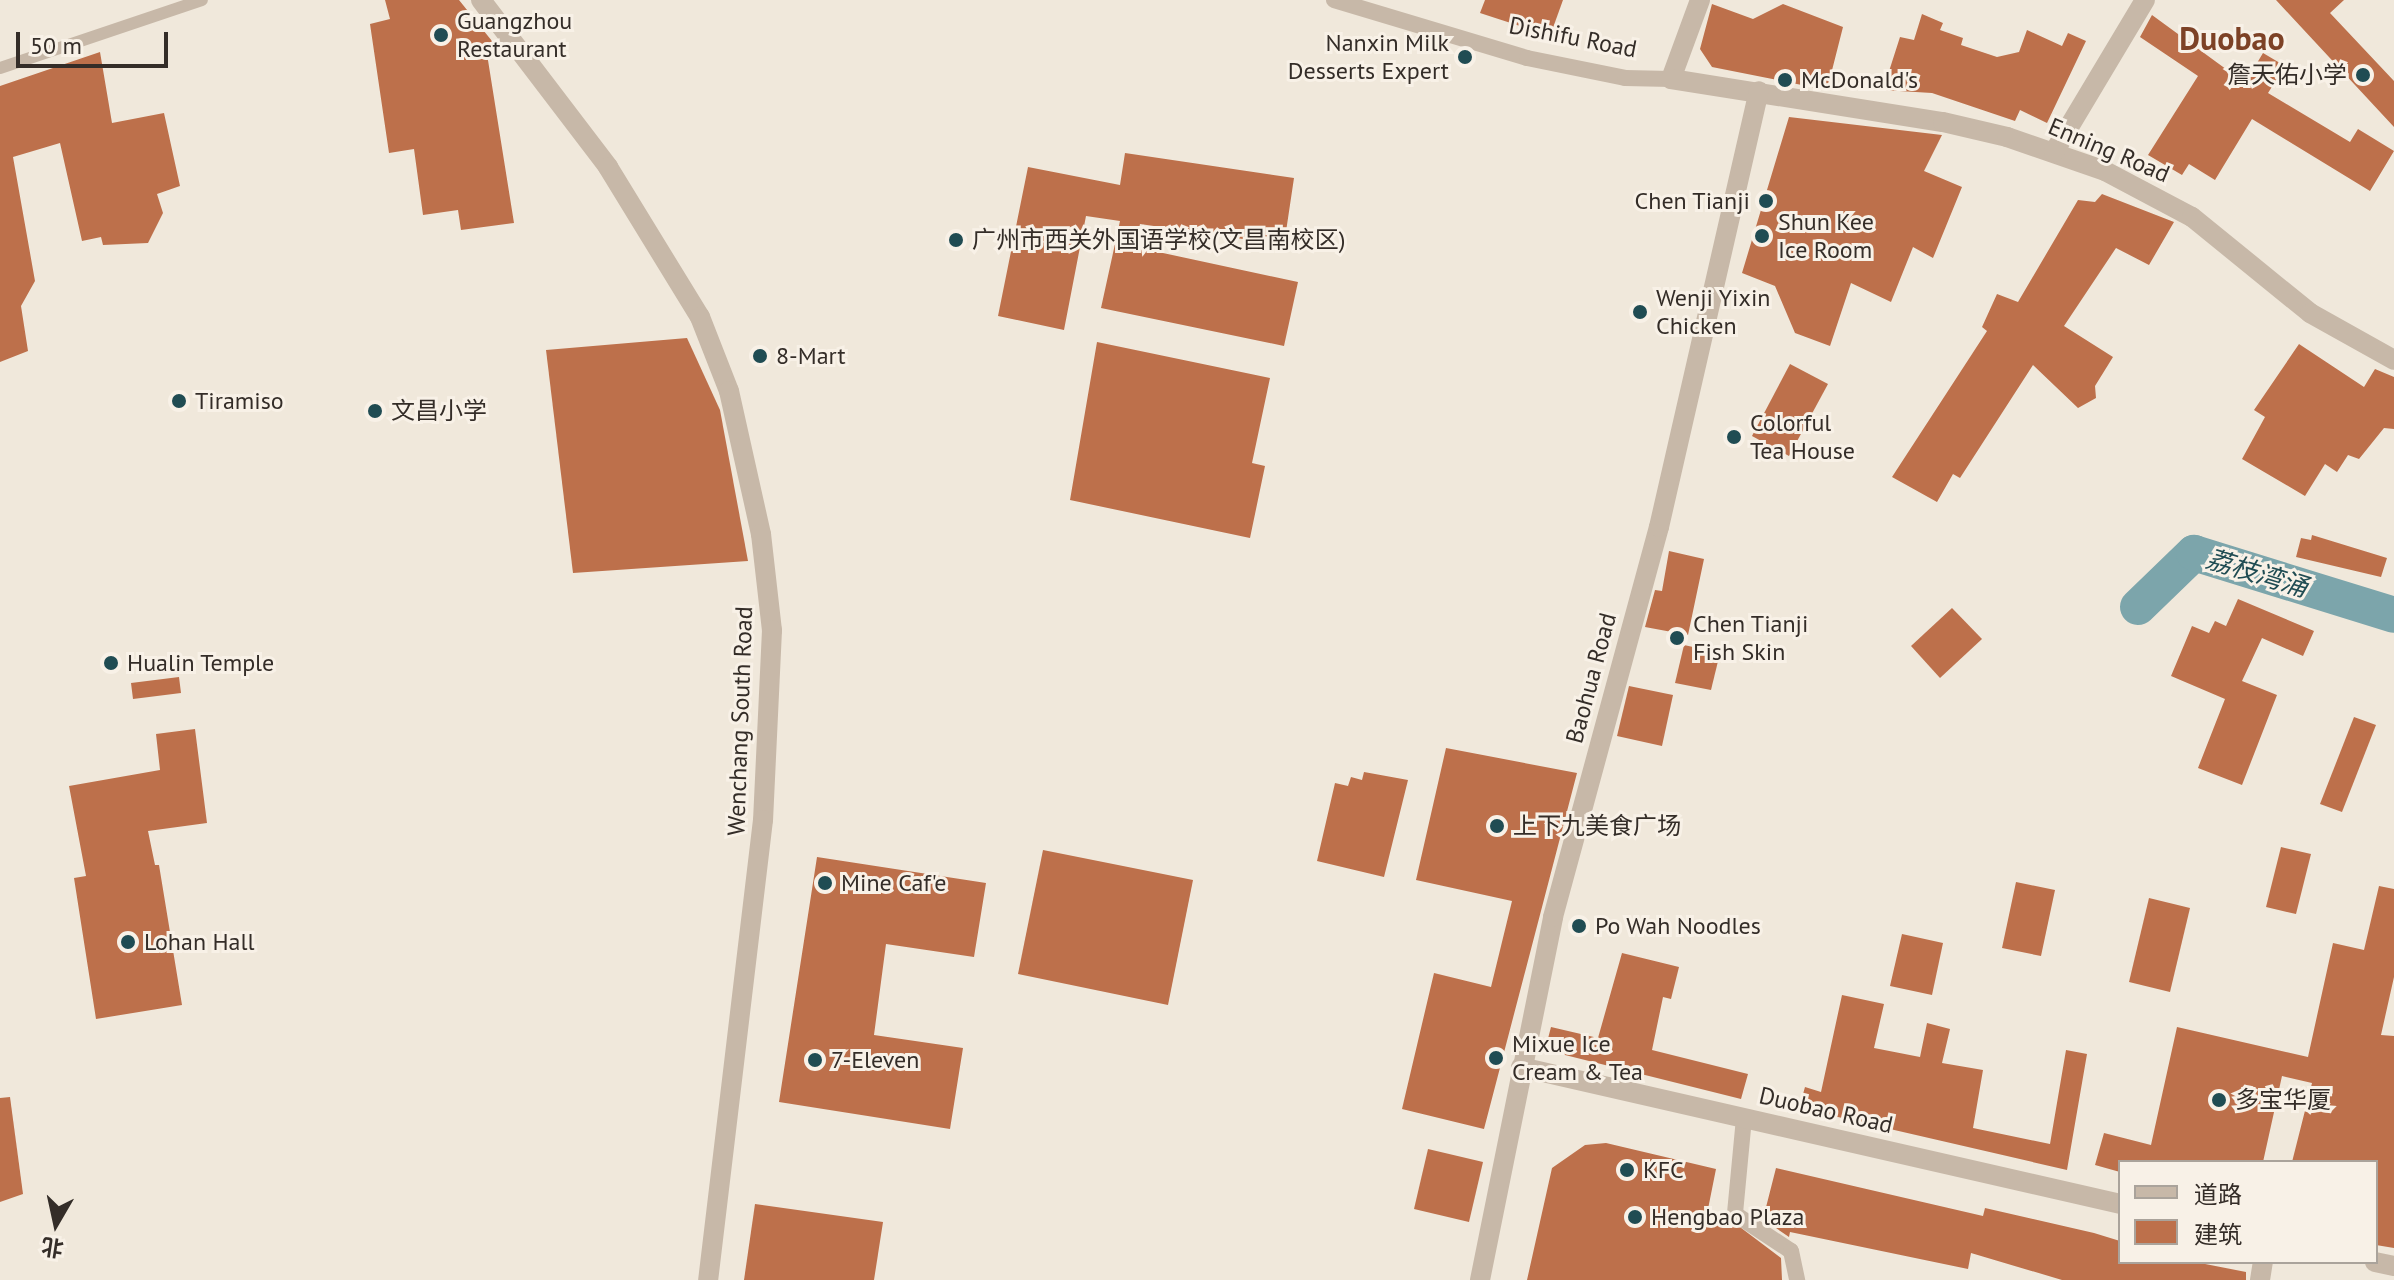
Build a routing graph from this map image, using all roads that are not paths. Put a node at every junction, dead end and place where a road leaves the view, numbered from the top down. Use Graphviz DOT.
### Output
graph roads {
  1 [pos="202,0"];
  2 [pos="481,0"];
  3 [pos="1334,0"];
  4 [pos="1700,0"];
  5 [pos="2145,0"];
  6 [pos="0,68"];
  7 [pos="1671,79"];
  8 [pos="1759,91"];
  9 [pos="2054,152"];
  10 [pos="2394,360"];
  11 [pos="1521,1067"];
  12 [pos="1744,1118"];
  13 [pos="2118,1204"];
  14 [pos="708,1280"];
  15 [pos="1480,1280"];
  16 [pos="1797,1280"];
  1 -- 6 [label="street"];
  2 -- 14 [label="street, Wenchang South Road"];
  3 -- 7 [label="street, Dishifu Road"];
  4 -- 7 [label="street"];
  5 -- 9 [label="street"];
  7 -- 8 [label="street, Dishifu Road"];
  8 -- 9 [label="street, Enning Road"];
  8 -- 11 [label="street, Baohua Road"];
  9 -- 10 [label="street, Enning Road"];
  11 -- 12 [label="street, Duobao Road"];
  11 -- 15 [label="street, Baohua Road"];
  12 -- 13 [label="street, Duobao Road"];
  12 -- 16 [label="street"];
}
